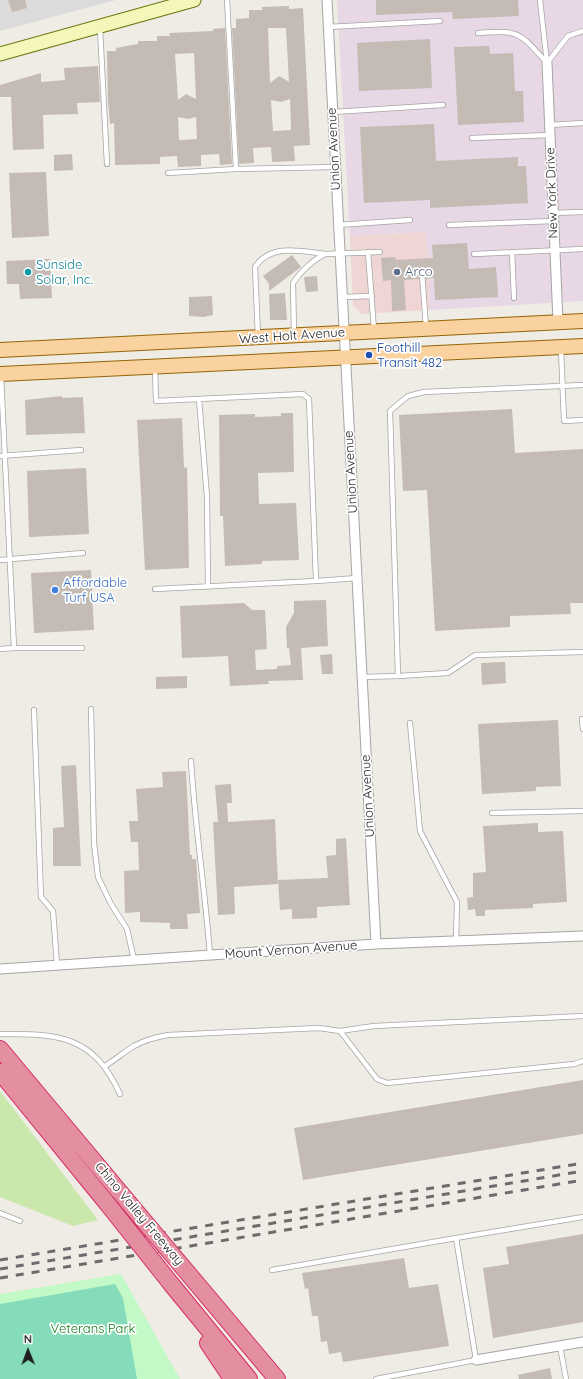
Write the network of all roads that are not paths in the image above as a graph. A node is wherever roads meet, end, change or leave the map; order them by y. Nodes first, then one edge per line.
1 (194, 0) edge
2 (227, 0) edge
3 (327, 0) edge
4 (540, 0) edge
5 (440, 21) dead end
6 (100, 26) junction
7 (328, 27) junction
8 (583, 31) edge
9 (478, 33) dead end
10 (0, 54) edge
11 (547, 63) junction
12 (444, 105) dead end
13 (332, 112) junction
14 (583, 123) edge
15 (550, 130) junction
16 (472, 138) dead end
17 (107, 164) dead end
18 (335, 167) junction
19 (236, 170) junction
20 (168, 174) dead end
21 (583, 212) edge
22 (553, 217) junction
23 (410, 220) dead end
24 (338, 224) junction
25 (449, 225) dead end
26 (583, 249) edge
27 (554, 250) junction
28 (368, 252) junction
29 (380, 252) dead end
30 (512, 252) junction
31 (340, 253) junction
32 (326, 254) junction
33 (474, 254) dead end
34 (422, 273) dead end
35 (372, 296) junction
36 (342, 297) junction
37 (514, 298) dead end
38 (583, 321) edge
39 (558, 322) junction
40 (426, 328) junction
41 (374, 330) junction
42 (344, 332) junction
43 (294, 335) junction
44 (258, 338) junction
45 (583, 346) edge
46 (561, 347) junction
47 (0, 350) edge
48 (345, 358) junction
49 (155, 367) junction
50 (0, 374) edge
51 (583, 385) edge
52 (562, 386) junction
53 (199, 399) junction
54 (583, 420) edge
55 (81, 450) dead end
56 (2, 456) edge
57 (83, 554) dead end
58 (9, 559) junction
59 (0, 560) edge
60 (357, 578) junction
61 (316, 581) junction
62 (208, 587) junction
63 (155, 590) dead end
64 (14, 648) junction
65 (82, 648) dead end
66 (0, 649) edge
67 (583, 652) edge
68 (398, 676) junction
69 (362, 677) junction
70 (91, 709) dead end
71 (34, 710) dead end
72 (582, 719) edge
73 (410, 723) dead end
74 (583, 728) edge
75 (191, 760) dead end
76 (583, 811) edge
77 (492, 813) dead end
78 (583, 936) edge
79 (456, 941) junction
80 (376, 944) junction
81 (210, 955) junction
82 (134, 960) junction
83 (57, 965) junction
84 (0, 969) edge
85 (583, 1016) edge
86 (340, 1031) junction
87 (0, 1034) edge
88 (0, 1049) edge
89 (583, 1061) edge
90 (105, 1066) junction
91 (6, 1067) edge
92 (120, 1094) dead end
93 (0, 1213) edge
94 (583, 1217) edge
95 (20, 1221) dead end
96 (456, 1238) junction
97 (272, 1270) dead end
98 (187, 1303) junction
99 (583, 1342) edge
100 (560, 1346) junction
101 (476, 1360) junction
102 (232, 1379) edge
103 (249, 1379) edge
104 (277, 1379) edge
105 (376, 1379) edge
106 (566, 1379) edge

1 - 6 street
2 - 19 lane
3 - 7 street, Union Avenue
4 - 11 lane
5 - 7 lane
6 - 10 street
6 - 17 lane
7 - 13 street, Union Avenue
8 - 11 lane
9 - 11 lane
11 - 15 street, New York Drive
12 - 13 lane
13 - 18 street, Union Avenue
14 - 15 lane
15 - 16 lane
15 - 22 street, New York Drive
18 - 19 lane
18 - 24 street, Union Avenue
19 - 20 lane
21 - 22 lane
22 - 25 lane
22 - 27 street, New York Drive
23 - 24 lane
24 - 31 street, Union Avenue
26 - 27 lane
27 - 30 lane
27 - 39 street, New York Drive
28 - 29 lane
28 - 31 lane
28 - 35 lane
30 - 33 lane
30 - 37 lane
31 - 32 lane
31 - 36 street, Union Avenue
32 - 43 lane
32 - 44 lane
34 - 40 lane
35 - 36 lane
35 - 41 lane
36 - 42 street, Union Avenue
38 - 39 main road, West Holt Avenue
39 - 40 main road, West Holt Avenue
40 - 41 main road, West Holt Avenue
41 - 42 main road, West Holt Avenue
42 - 43 main road, West Holt Avenue
42 - 48 street, Union Avenue
43 - 44 main road, West Holt Avenue
44 - 47 main road, West Holt Avenue
45 - 46 main road, West Holt Avenue
46 - 48 main road, West Holt Avenue
46 - 52 lane
48 - 49 main road, West Holt Avenue
48 - 60 street, Union Avenue
49 - 50 main road, West Holt Avenue
49 - 53 lane
50 - 56 lane
51 - 52 lane
52 - 54 lane
52 - 68 lane
53 - 61 lane
53 - 62 lane
55 - 56 lane
56 - 58 lane
57 - 58 lane
58 - 59 lane
58 - 64 lane
60 - 61 lane
60 - 69 street, Union Avenue
61 - 62 lane
62 - 63 lane
64 - 65 lane
64 - 66 lane
67 - 68 lane
68 - 69 lane
69 - 80 street, Union Avenue
70 - 82 lane
71 - 83 lane
72 - 74 lane
73 - 79 lane
75 - 81 lane
76 - 77 lane
78 - 79 street, Mount Vernon Avenue
79 - 80 street, Mount Vernon Avenue
80 - 81 street, Mount Vernon Avenue
81 - 82 street, Mount Vernon Avenue
82 - 83 street, Mount Vernon Avenue
83 - 84 street, Mount Vernon Avenue
85 - 86 lane
86 - 89 lane
86 - 90 lane
87 - 90 lane
88 - 91 highway, Chino Valley Freeway
90 - 92 lane
91 - 98 highway, Chino Valley Freeway, bridge
91 - 104 highway, Chino Valley Freeway, bridge
93 - 95 lane
94 - 96 lane
96 - 97 lane
96 - 101 lane
98 - 102 highway
98 - 103 highway, Chino Valley Freeway
99 - 100 street
100 - 101 street
100 - 106 lane
101 - 105 lane

